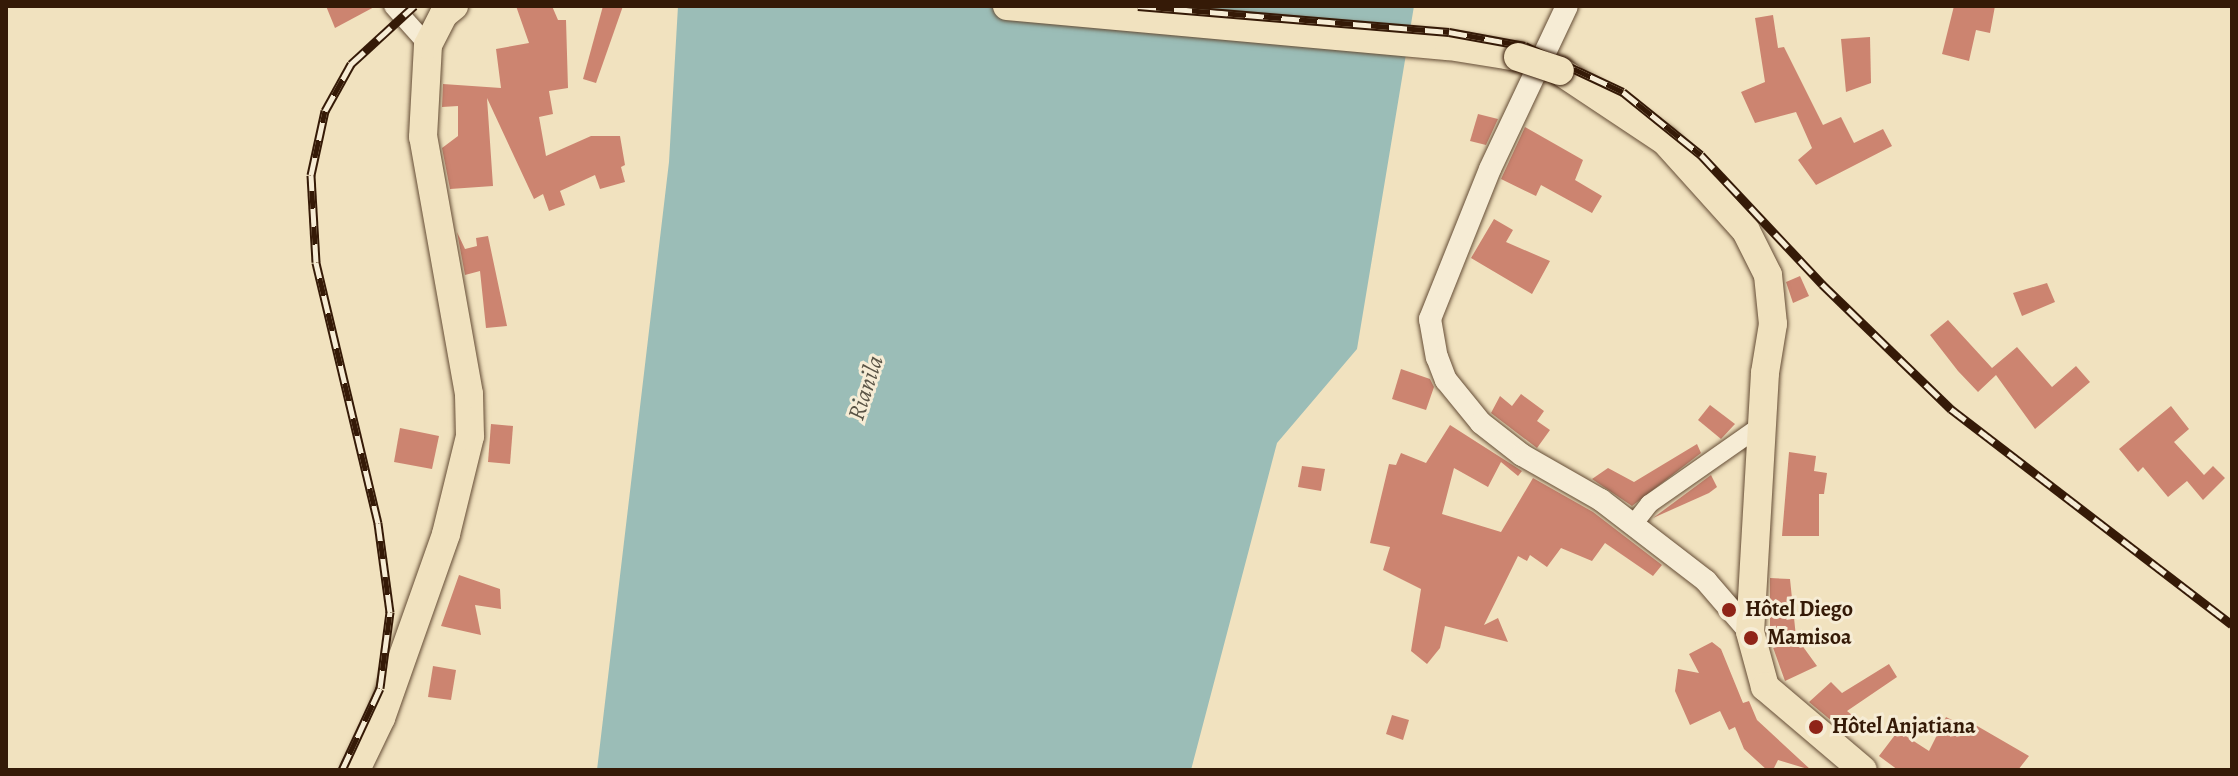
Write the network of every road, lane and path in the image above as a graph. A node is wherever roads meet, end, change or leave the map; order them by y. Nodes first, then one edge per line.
1 (393, 6) edge
2 (454, 6) edge
3 (1007, 6) edge
4 (1567, 6) edge
5 (428, 45) junction
6 (1762, 425) junction
7 (1632, 526) junction
8 (1750, 632) junction
9 (356, 770) edge
10 (1863, 770) edge

1 - 5 street
2 - 5 main road
3 - 6 main road, bridge
4 - 7 street
5 - 9 main road
6 - 7 street
6 - 8 main road
7 - 8 street
8 - 10 main road

